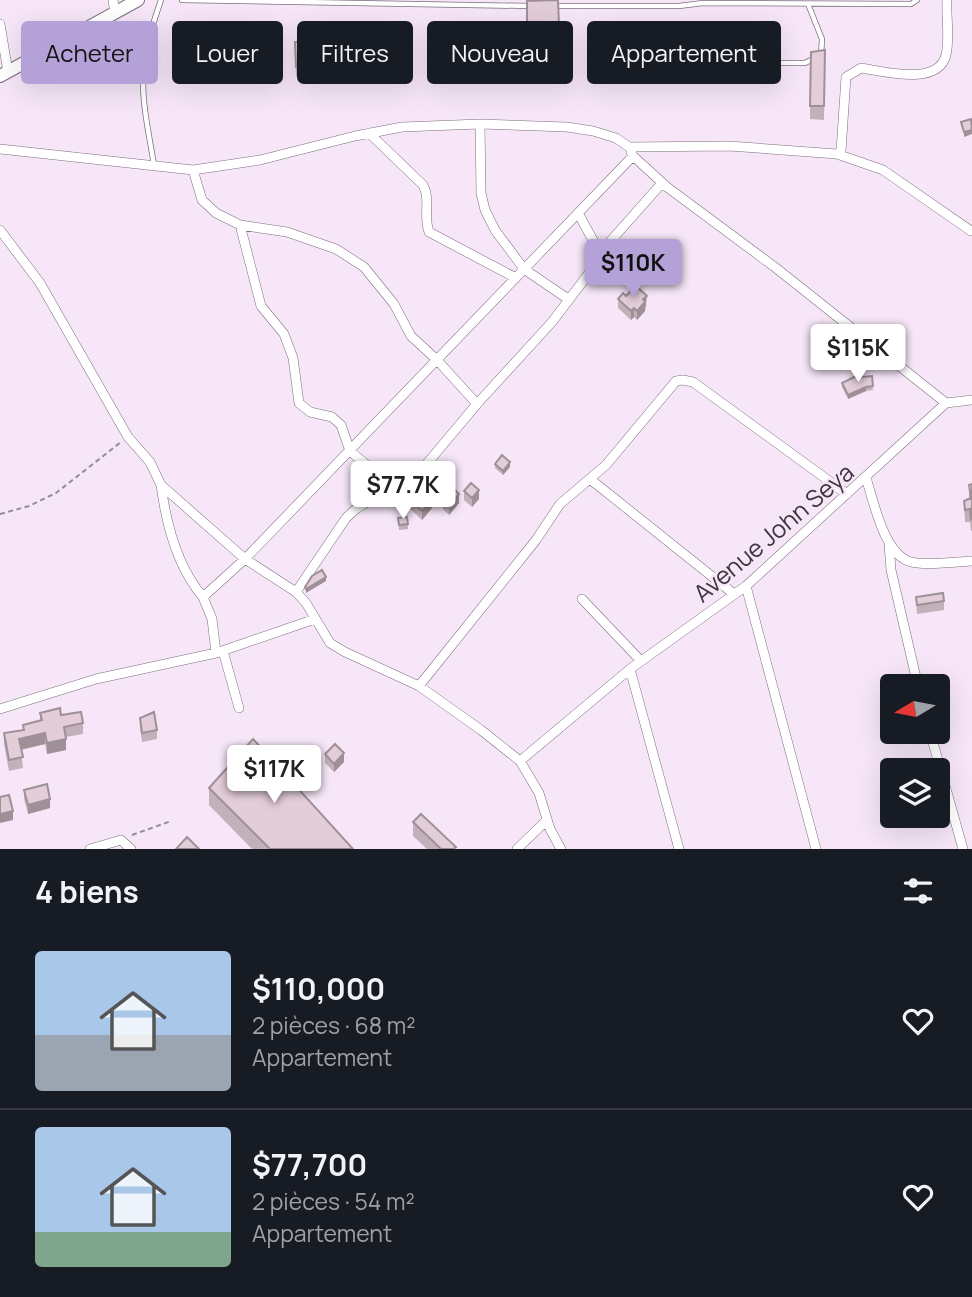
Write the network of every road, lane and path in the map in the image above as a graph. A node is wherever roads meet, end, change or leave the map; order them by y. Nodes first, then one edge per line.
1 (138, 0) edge
2 (161, 0) edge
3 (182, 0) edge
4 (917, 0) edge
5 (947, 0) edge
6 (481, 3) edge
7 (808, 4) junction
8 (114, 6) edge
9 (534, 6) edge
10 (547, 6) edge
11 (0, 24) edge
12 (781, 63) edge
13 (4, 74) edge
14 (481, 124) junction
15 (369, 133) junction
16 (0, 149) edge
17 (631, 152) junction
18 (837, 154) junction
19 (154, 166) junction
20 (193, 170) junction
21 (662, 183) junction
22 (579, 213) junction
23 (240, 225) junction
24 (0, 230) edge
25 (971, 231) edge
26 (600, 253) junction
27 (524, 269) junction
28 (516, 278) junction
29 (568, 299) junction
30 (437, 360) junction
31 (972, 400) edge
32 (946, 403) junction
33 (477, 404) junction
34 (128, 437) junction
35 (350, 451) junction
36 (866, 478) junction
37 (590, 479) junction
38 (161, 485) junction
39 (393, 487) junction
40 (848, 494) junction
41 (0, 514) edge
42 (889, 544) junction
43 (246, 559) junction
44 (972, 561) edge
45 (746, 586) junction
46 (296, 592) junction
47 (734, 594) junction
48 (203, 597) junction
49 (582, 599) dead end
50 (315, 619) junction
51 (220, 652) junction
52 (641, 661) junction
53 (630, 669) junction
54 (915, 674) edge
55 (419, 686) junction
56 (239, 708) dead end
57 (0, 709) edge
58 (933, 744) edge
59 (520, 761) junction
60 (547, 820) junction
61 (171, 821) dead end
62 (121, 840) junction
63 (90, 849) edge
64 (131, 849) edge
65 (517, 849) edge
66 (561, 849) edge
67 (679, 849) edge
68 (816, 849) edge
69 (963, 849) edge

1 - 8 street
2 - 19 lane
3 - 6 lane
4 - 7 lane
5 - 18 street
6 - 9 lane
7 - 10 lane
7 - 12 lane
8 - 13 street
11 - 13 street
14 - 15 street
14 - 17 street
14 - 27 street
15 - 20 street
15 - 28 street
16 - 19 street
17 - 18 street
17 - 21 street
17 - 22 street
18 - 25 street
19 - 20 street
20 - 23 street
21 - 26 street
21 - 32 street
22 - 26 street
22 - 27 street
23 - 30 street
23 - 35 street
24 - 34 street
26 - 29 street
27 - 28 street
27 - 29 street
28 - 30 street
29 - 33 street
30 - 33 street
30 - 35 street
31 - 32 street
32 - 36 street, Avenue John Seya
33 - 39 street
34 - 38 street
34 - 41 path
35 - 39 street
35 - 43 street
36 - 40 street, Avenue John Seya
36 - 42 street
37 - 40 street
37 - 47 street
37 - 55 street
38 - 43 street
38 - 48 street
39 - 46 street
40 - 45 street, Avenue John Seya
42 - 44 street
42 - 54 street
43 - 46 street
43 - 48 street
45 - 47 street, Avenue John Seya
45 - 68 street
46 - 50 street
47 - 52 street, Avenue John Seya
48 - 51 street
49 - 52 street
50 - 51 street
50 - 55 street
51 - 56 street
51 - 57 street
52 - 53 street, Avenue John Seya
53 - 59 street, Avenue John Seya
53 - 67 street
55 - 59 street
58 - 69 street
59 - 60 street
60 - 65 street
60 - 66 street
61 - 62 path
62 - 63 street
62 - 64 street

